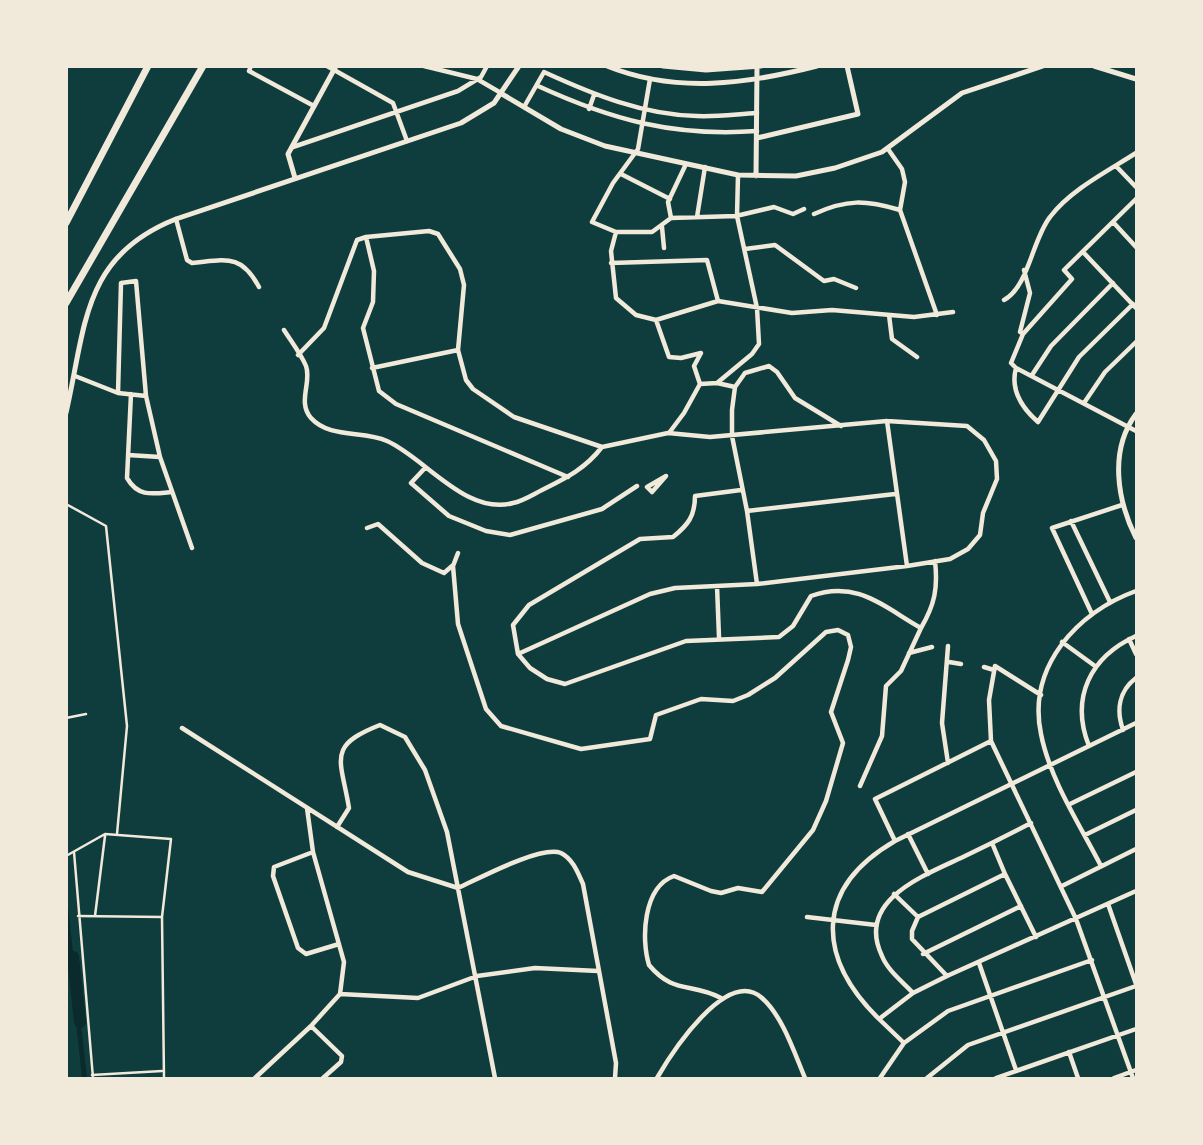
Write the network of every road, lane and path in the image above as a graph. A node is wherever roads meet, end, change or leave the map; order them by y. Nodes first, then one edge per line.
1 (148, 66) edge
2 (203, 66) edge
3 (251, 66) edge
4 (327, 66) edge
5 (424, 66) edge
6 (487, 66) edge
7 (519, 66) edge
8 (607, 66) edge
9 (663, 66) edge
10 (817, 66) edge
11 (848, 66) edge
12 (1043, 66) edge
13 (1094, 66) edge
14 (759, 67) edge
15 (1103, 67) edge
16 (335, 69) edge
17 (477, 79) junction
18 (650, 79) junction
19 (1136, 79) edge
20 (757, 81) junction
21 (538, 86) junction
22 (502, 94) junction
23 (594, 95) junction
24 (314, 106) junction
25 (524, 107) junction
26 (589, 109) junction
27 (645, 110) junction
28 (398, 113) junction
29 (757, 113) junction
30 (641, 125) junction
31 (757, 135) junction
32 (407, 141) junction
33 (293, 147) junction
34 (885, 150) junction
35 (636, 153) junction
36 (1136, 153) edge
37 (686, 164) junction
38 (1116, 166) junction
39 (705, 167) junction
40 (621, 174) junction
41 (738, 175) junction
42 (756, 176) junction
43 (295, 178) junction
44 (1136, 187) edge
45 (670, 199) junction
46 (1136, 199) edge
47 (804, 209) dead end
48 (900, 210) junction
49 (738, 214) junction
50 (814, 214) dead end
51 (697, 217) junction
52 (671, 218) junction
53 (176, 219) junction
54 (1113, 222) junction
55 (66, 223) edge
56 (662, 227) junction
57 (616, 232) junction
58 (366, 236) junction
59 (1136, 247) edge
60 (664, 248) dead end
61 (745, 249) junction
62 (1083, 251) junction
63 (611, 263) junction
64 (1024, 270) junction
65 (1113, 283) junction
66 (258, 287) dead end
67 (856, 288) dead end
68 (1004, 300) dead end
69 (718, 301) junction
70 (66, 303) edge
71 (1135, 306) edge
72 (757, 308) junction
73 (953, 312) dead end
74 (792, 313) junction
75 (889, 315) junction
76 (937, 315) junction
77 (656, 320) junction
78 (787, 320) dead end
79 (284, 330) dead end
80 (1023, 334) junction
81 (1136, 342) edge
82 (458, 350) junction
83 (298, 355) junction
84 (917, 357) dead end
85 (372, 368) junction
86 (1016, 368) junction
87 (1032, 375) junction
88 (75, 376) junction
89 (717, 383) junction
90 (700, 384) junction
91 (735, 387) junction
92 (1058, 389) junction
93 (118, 393) junction
94 (131, 394) junction
95 (146, 396) junction
96 (1084, 403) junction
97 (66, 413) edge
98 (1136, 414) edge
99 (887, 421) junction
100 (841, 426) junction
101 (1128, 426) junction
102 (1136, 431) edge
103 (668, 433) junction
104 (732, 436) junction
105 (601, 447) junction
106 (128, 455) junction
107 (160, 457) junction
108 (425, 468) junction
109 (569, 477) junction
110 (637, 486) dead end
111 (741, 490) junction
112 (171, 492) junction
113 (895, 494) junction
114 (66, 504) edge
115 (1122, 505) junction
116 (747, 511) junction
117 (1071, 522) junction
118 (367, 528) dead end
119 (1136, 538) edge
120 (192, 548) dead end
121 (458, 553) dead end
122 (935, 561) junction
123 (453, 566) junction
124 (907, 566) junction
125 (757, 584) junction
126 (717, 586) junction
127 (1136, 591) edge
128 (1111, 603) junction
129 (1092, 614) junction
130 (921, 628) junction
131 (1136, 636) edge
132 (719, 637) junction
133 (1129, 639) junction
134 (1062, 642) junction
135 (948, 646) dead end
136 (932, 647) dead end
137 (909, 653) junction
138 (1136, 653) edge
139 (518, 654) junction
140 (948, 662) junction
141 (961, 664) dead end
142 (1095, 666) junction
143 (984, 667) dead end
144 (994, 670) junction
145 (1136, 678) edge
146 (1041, 695) junction
147 (86, 714) dead end
148 (66, 718) edge
149 (1136, 723) edge
150 (182, 728) dead end
151 (1123, 730) junction
152 (991, 741) junction
153 (1089, 746) junction
154 (948, 763) junction
155 (1051, 765) junction
156 (1136, 772) edge
157 (1011, 785) junction
158 (860, 786) dead end
159 (1070, 804) junction
160 (307, 808) junction
161 (1136, 810) edge
162 (1031, 823) junction
163 (337, 827) junction
164 (105, 834) junction
165 (117, 834) junction
166 (908, 834) junction
167 (1086, 835) junction
168 (895, 841) junction
169 (992, 843) junction
170 (1136, 849) edge
171 (74, 851) junction
172 (313, 852) junction
173 (67, 855) edge
174 (1101, 866) junction
175 (928, 874) junction
176 (1005, 874) junction
177 (1062, 886) junction
178 (458, 888) junction
179 (1136, 891) edge
180 (894, 894) junction
181 (1108, 904) junction
182 (1021, 906) junction
183 (77, 916) junction
184 (95, 916) junction
185 (162, 917) junction
186 (807, 917) dead end
187 (918, 917) junction
188 (1076, 919) junction
189 (835, 921) junction
190 (876, 925) junction
191 (1036, 937) junction
192 (339, 944) junction
193 (923, 954) junction
194 (1092, 960) junction
195 (979, 962) junction
196 (598, 971) junction
197 (477, 976) junction
198 (947, 976) junction
199 (1136, 985) edge
200 (913, 993) junction
201 (340, 994) junction
202 (990, 996) junction
203 (1104, 997) junction
204 (721, 998) junction
205 (879, 1019) junction
206 (311, 1026) junction
207 (1136, 1029) edge
208 (1003, 1033) junction
209 (1119, 1035) junction
210 (904, 1043) junction
211 (1069, 1052) junction
212 (1016, 1070) junction
213 (164, 1071) junction
214 (1133, 1074) edge
215 (120, 1076) edge
216 (92, 1077) edge
217 (164, 1079) edge
218 (255, 1079) edge
219 (323, 1079) edge
220 (495, 1079) edge
221 (615, 1079) edge
222 (657, 1079) edge
223 (805, 1079) edge
224 (880, 1079) edge
225 (927, 1079) edge
226 (996, 1079) edge
227 (1079, 1079) edge
228 (1114, 1079) edge

1 - 55 highway
2 - 70 highway
3 - 24 street
4 - 16 street
5 - 17 street
6 - 17 street
7 - 22 street
8 - 18 street
9 - 14 street
10 - 20 street
11 - 31 street
12 - 34 street
13 - 15 street
14 - 20 street
15 - 19 street
16 - 24 street
16 - 28 street
17 - 22 street
17 - 28 street
18 - 20 street
18 - 27 street
20 - 29 street
21 - 23 street
21 - 25 street
21 - 26 street
22 - 25 street
22 - 32 street
23 - 26 street
23 - 27 street
24 - 33 street
25 - 35 street
26 - 30 street
27 - 29 street
27 - 30 street
28 - 32 street
28 - 33 street
29 - 31 street
30 - 31 street
30 - 35 street
31 - 42 street
32 - 43 street
33 - 43 street
34 - 42 street
34 - 48 street
35 - 37 street
35 - 40 street
36 - 38 street
37 - 39 street
37 - 45 street
38 - 44 street
38 - 64 street
39 - 41 street
39 - 51 street
40 - 45 street
40 - 57 street
41 - 42 street
41 - 49 street
43 - 53 street
45 - 52 street
46 - 54 street
47 - 49 street
48 - 50 street
48 - 76 street
49 - 51 street
49 - 61 street
51 - 52 street
52 - 56 street
53 - 66 street
53 - 88 street
54 - 59 street
54 - 62 street
56 - 57 street
56 - 60 street
57 - 63 street
58 - 82 street
58 - 83 street
58 - 85 street
61 - 67 street
61 - 72 street
62 - 65 street
62 - 80 street
63 - 69 street
63 - 77 street
64 - 68 street
64 - 80 street
65 - 71 street
65 - 87 street
69 - 72 street
69 - 77 street
71 - 92 street
72 - 74 street
72 - 89 street
73 - 76 street
74 - 75 street
74 - 78 street
75 - 76 street
75 - 84 street
77 - 90 street
79 - 83 street
80 - 86 street
81 - 96 street
82 - 85 street
82 - 105 street
83 - 108 street
85 - 109 street
86 - 87 street
86 - 92 street
87 - 92 street
88 - 93 street
88 - 97 street
89 - 90 street
89 - 91 street
90 - 103 street
91 - 100 street
91 - 104 street
92 - 96 street
93 - 94 street
93 - 95 street
94 - 95 street
94 - 106 street
95 - 107 street
96 - 101 street
98 - 101 street
99 - 100 street
99 - 113 street
99 - 122 street
100 - 104 street
101 - 102 street
101 - 115 street
103 - 104 street
103 - 105 street
104 - 111 street
105 - 109 street
106 - 107 street
106 - 112 street
107 - 112 street
108 - 109 street
108 - 110 street
111 - 116 street
111 - 139 street
112 - 120 street
113 - 116 street
113 - 124 street
114 - 165 street
115 - 117 street
115 - 119 street
116 - 125 street
117 - 128 street
117 - 129 street
118 - 123 street
121 - 123 street
122 - 124 street
122 - 130 street
123 - 204 street
124 - 125 street
125 - 126 street
126 - 132 street
126 - 139 street
127 - 128 street
128 - 129 street
129 - 134 street
130 - 132 street
130 - 137 street
131 - 133 street
132 - 139 street
133 - 138 street
133 - 142 street
134 - 142 street
134 - 146 street
135 - 140 street
136 - 137 street
137 - 158 street
140 - 141 street
140 - 154 street
142 - 153 street
143 - 144 street
144 - 146 street
144 - 152 street
145 - 151 street
146 - 155 street
147 - 148 street
149 - 151 street
150 - 160 street
151 - 153 street
152 - 154 street
152 - 157 street
153 - 155 street
154 - 168 street
155 - 157 street
155 - 159 street
156 - 159 street
157 - 162 street
157 - 166 street
159 - 167 street
160 - 163 street
160 - 172 street
161 - 167 street
162 - 169 street
162 - 177 street
163 - 178 street
163 - 178 street
164 - 165 street
164 - 171 street
164 - 184 street
165 - 185 street
166 - 168 street
166 - 175 street
167 - 174 street
168 - 189 street
169 - 175 street
169 - 176 street
170 - 174 street
171 - 173 street
171 - 183 street
172 - 192 street
172 - 192 street
174 - 177 street
175 - 180 street
176 - 182 street
176 - 187 street
177 - 188 street
178 - 196 street
178 - 197 street
179 - 181 street
180 - 187 street
180 - 190 street
181 - 188 street
181 - 199 street
182 - 191 street
182 - 193 street
183 - 184 street
183 - 216 street
184 - 185 street
185 - 213 street
186 - 189 street
187 - 193 street
188 - 191 street
188 - 194 street
189 - 190 street
189 - 205 street
190 - 200 street
191 - 195 street
192 - 201 street
193 - 198 street
194 - 202 street
194 - 203 street
195 - 198 street
195 - 202 street
196 - 197 street
196 - 221 street
197 - 201 street
197 - 220 street
198 - 200 street
199 - 203 street
200 - 205 street
201 - 206 street
202 - 208 street
202 - 210 street
203 - 208 street
203 - 209 street
204 - 222 street
204 - 223 street
205 - 210 street
206 - 218 street
206 - 219 street
207 - 209 street
208 - 212 street
208 - 225 street
209 - 211 street
209 - 214 street
210 - 224 street
211 - 212 street
211 - 227 street
212 - 226 street
213 - 215 street
213 - 217 street
214 - 228 street
215 - 216 street

